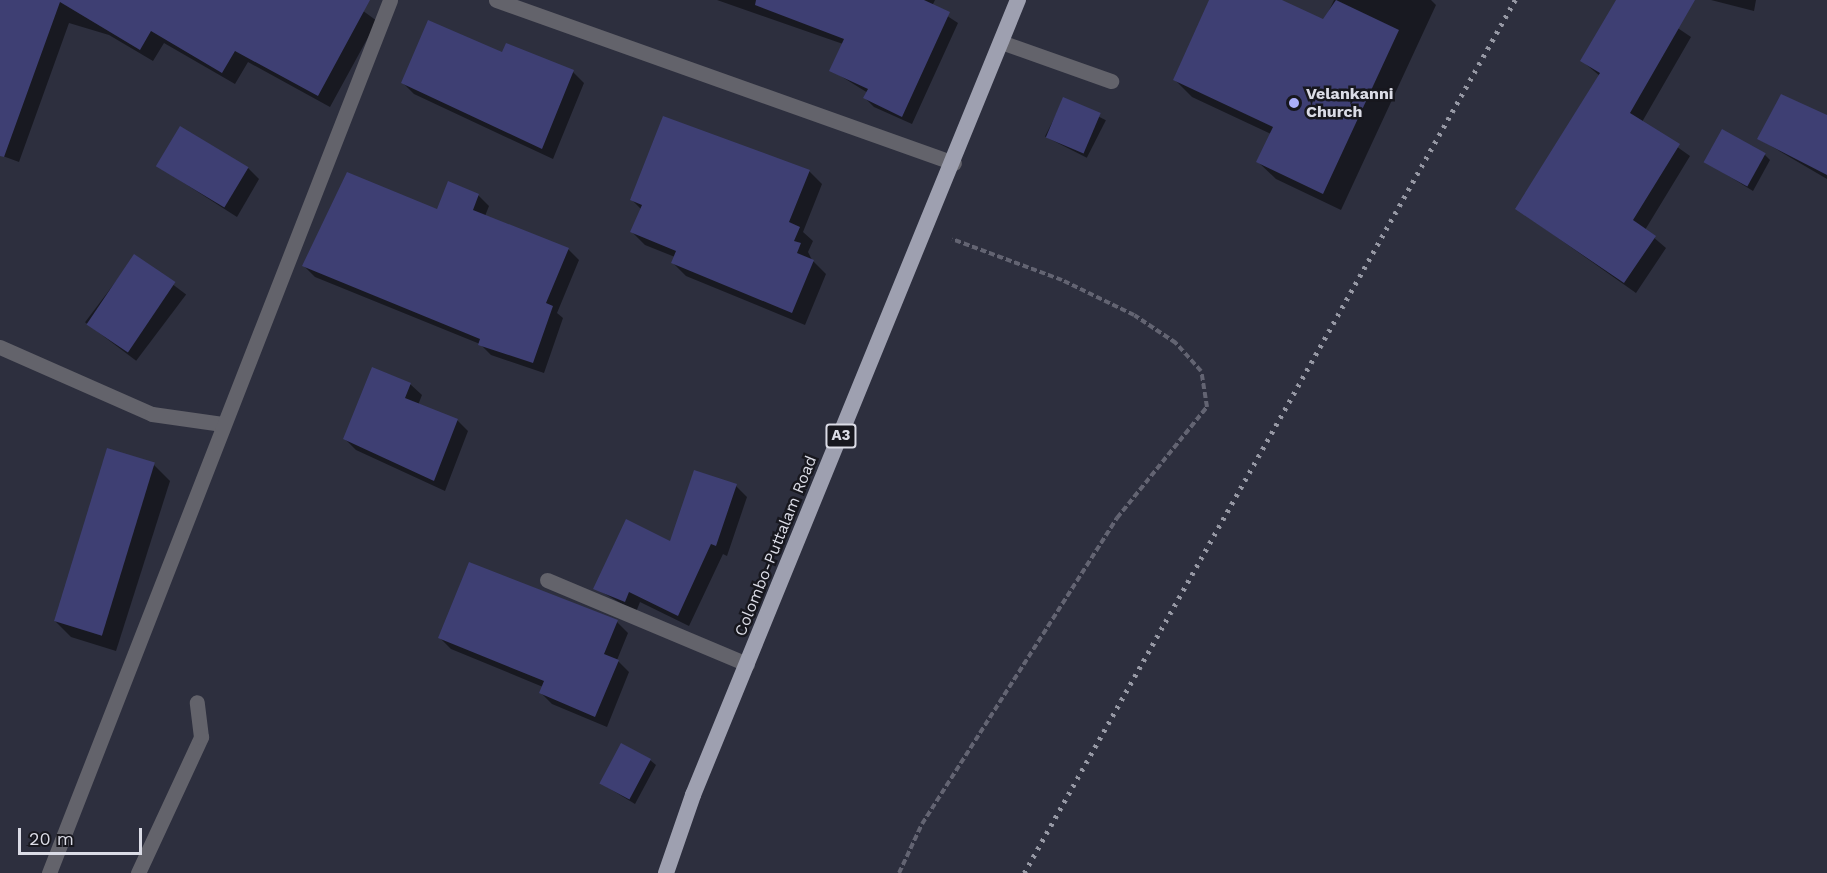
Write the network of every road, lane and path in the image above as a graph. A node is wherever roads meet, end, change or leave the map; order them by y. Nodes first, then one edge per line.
1 (390, 0) edge
2 (496, 0) edge
3 (1018, 0) edge
4 (1001, 42) junction
5 (1111, 81) dead end
6 (954, 163) junction
7 (926, 230) junction
8 (0, 347) edge
9 (222, 424) junction
10 (547, 580) dead end
11 (747, 664) junction
12 (197, 702) dead end
13 (49, 873) edge
14 (138, 873) edge
15 (666, 873) edge
16 (899, 873) edge

1 - 9 street
2 - 6 street
3 - 4 highway, Colombo-Puttalam Road / A3
4 - 5 street
4 - 6 highway, Colombo-Puttalam Road / A3
6 - 7 highway, Colombo-Puttalam Road / A3
7 - 11 highway, Colombo-Puttalam Road / A3
7 - 16 path
8 - 9 street
9 - 13 street
10 - 11 street
11 - 15 highway, Colombo-Puttalam Road / A3
12 - 14 street

